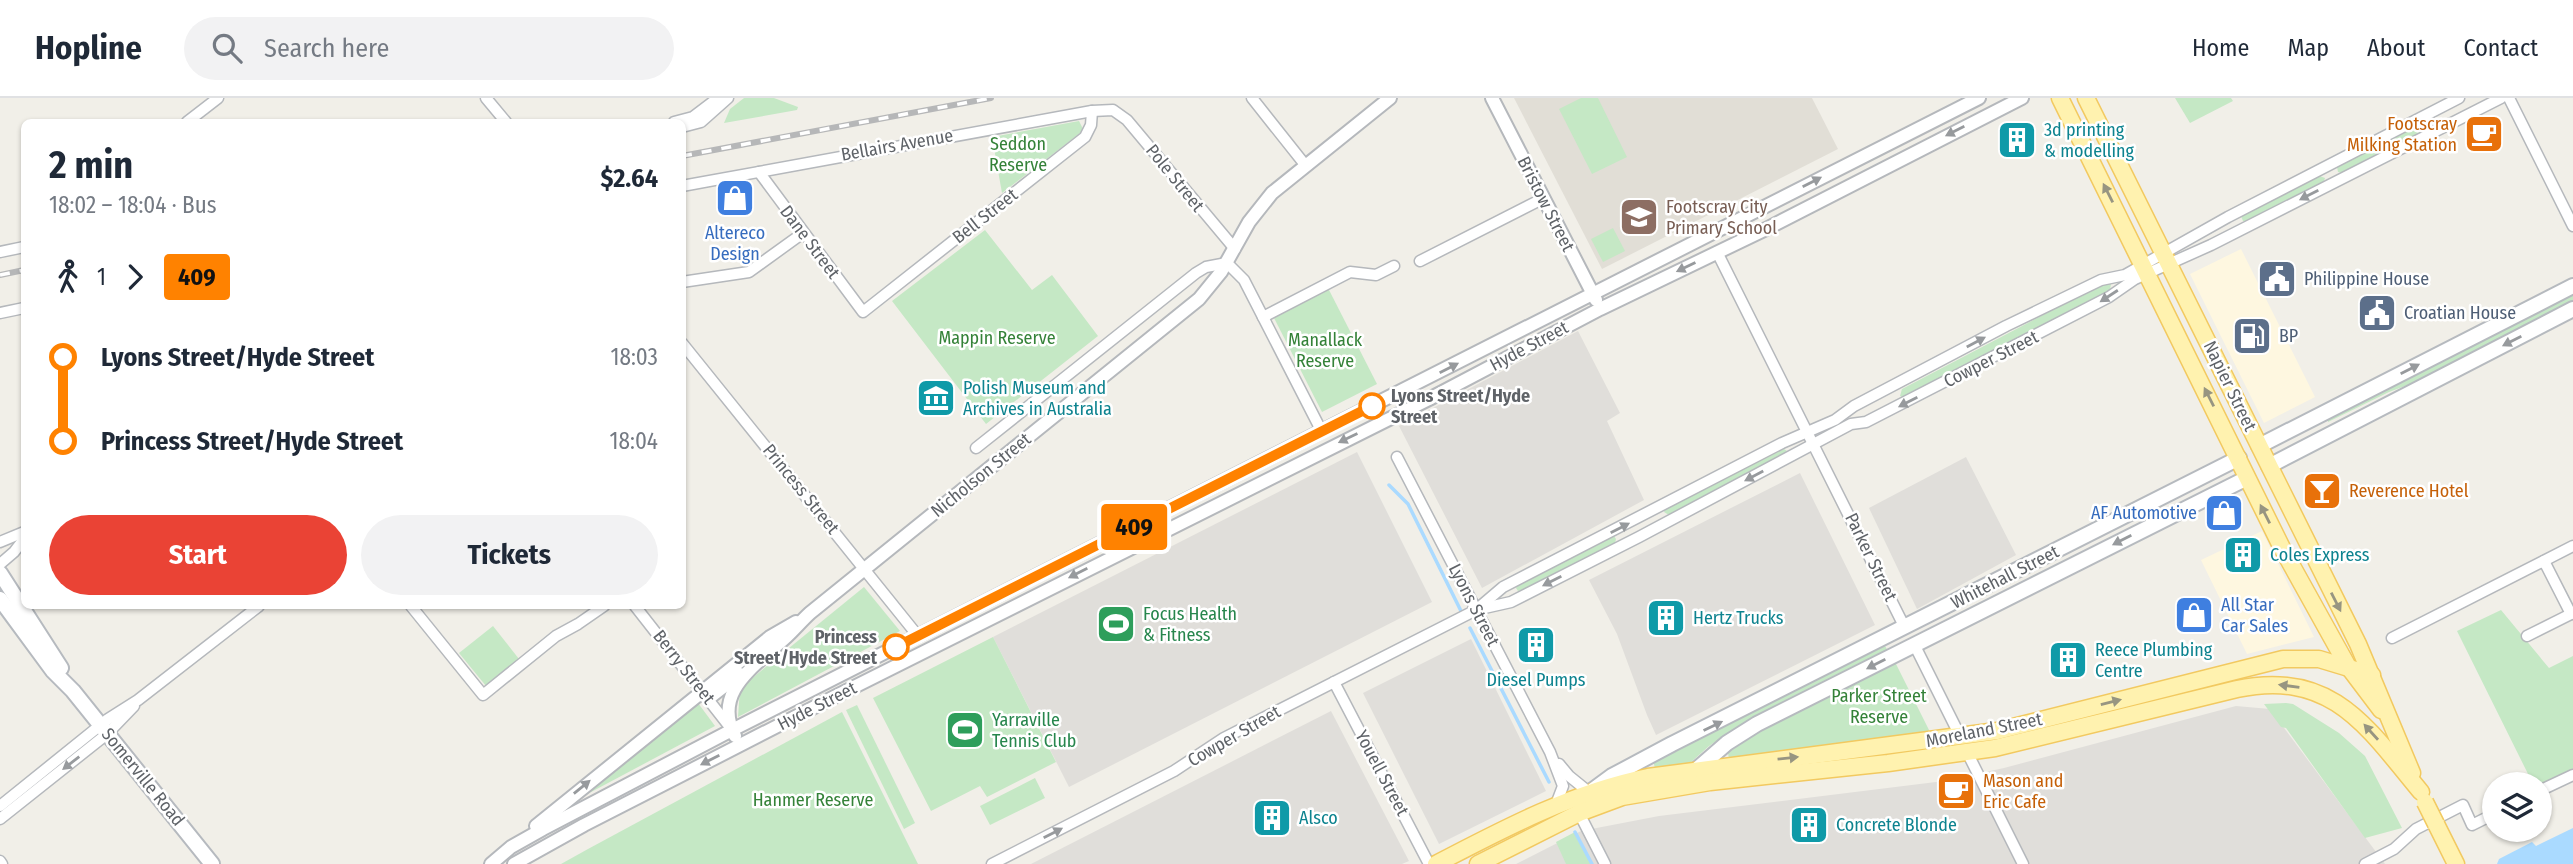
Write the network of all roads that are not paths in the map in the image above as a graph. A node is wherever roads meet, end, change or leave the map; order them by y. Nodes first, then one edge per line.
1 (218, 98) edge
2 (486, 98) edge
3 (718, 98) edge
4 (728, 98) edge
5 (1252, 98) edge
6 (1390, 98) edge
7 (1492, 98) edge
8 (1979, 98) edge
9 (2022, 98) edge
10 (2060, 98) edge
11 (2086, 98) edge
12 (2459, 98) edge
13 (2501, 98) edge
14 (2509, 98) edge
15 (1113, 110) joint
16 (1092, 111) junction
17 (2425, 117) junction
18 (191, 119) edge
19 (504, 119) edge
20 (686, 119) edge
21 (686, 126) edge
22 (2433, 132) junction
23 (1306, 166) junction
24 (2326, 166) junction
25 (759, 172) junction
26 (2334, 182) junction
27 (686, 185) edge
28 (1544, 198) junction
29 (2228, 217) junction
30 (2573, 226) edge
31 (2236, 232) junction
32 (803, 233) junction
33 (1709, 236) junction
34 (21, 248) edge
35 (1235, 250) junction
36 (0, 252) edge
37 (1717, 252) junction
38 (2166, 259) junction
39 (1420, 261) dead end
40 (1227, 263) junction
41 (1394, 266) dead end
42 (2145, 269) junction
43 (686, 281) edge
44 (2573, 286) edge
45 (1593, 295) junction
46 (21, 309) edge
47 (1600, 309) junction
48 (2573, 309) edge
49 (863, 312) joint
50 (0, 313) edge
51 (1263, 317) junction
52 (686, 348) edge
53 (1373, 406) junction
54 (2316, 416) junction
55 (1381, 422) junction
56 (1322, 432) junction
57 (1808, 433) junction
58 (2327, 437) junction
59 (1814, 444) junction
60 (2259, 446) junction
61 (976, 448) dead end
62 (1397, 457) dead end
63 (2239, 458) junction
64 (2269, 466) junction
65 (2247, 478) junction
66 (21, 533) edge
67 (0, 543) edge
68 (21, 543) edge
69 (2573, 546) edge
70 (10, 556) junction
71 (2544, 561) junction
72 (0, 564) edge
73 (865, 568) junction
74 (0, 573) edge
75 (0, 599) edge
76 (21, 607) edge
77 (22, 609) edge
78 (255, 609) edge
79 (413, 609) edge
80 (600, 609) edge
81 (637, 609) edge
82 (1476, 610) junction
83 (2572, 613) edge
84 (806, 616) junction
85 (1905, 628) junction
86 (918, 636) junction
87 (2527, 636) dead end
88 (2392, 638) dead end
89 (1914, 645) junction
90 (930, 648) junction
91 (765, 655) junction
92 (2347, 665) junction
93 (2372, 674) junction
94 (1334, 682) junction
95 (73, 691) junction
96 (706, 694) junction
97 (2389, 720) junction
98 (2081, 729) junction
99 (104, 730) junction
100 (732, 730) junction
101 (1997, 731) junction
102 (1960, 736) junction
103 (740, 746) junction
104 (1550, 752) junction
105 (1967, 752) junction
106 (1696, 770) junction
107 (2573, 775) edge
108 (2552, 785) edge
109 (1657, 791) junction
110 (1590, 793) junction
111 (2423, 797) junction
112 (0, 806) edge
113 (1555, 807) junction
114 (1579, 813) junction
115 (0, 819) edge
116 (2482, 820) edge
117 (511, 847) junction
118 (212, 864) edge
119 (491, 864) edge
120 (514, 864) edge
121 (992, 864) edge
122 (1429, 864) edge
123 (1436, 864) edge
124 (1478, 864) edge
125 (1605, 864) edge
126 (2023, 864) edge
127 (2365, 864) edge
128 (2456, 864) edge

1 - 18 street
2 - 19 street
3 - 20 street
4 - 21 street
5 - 23 street
6 - 23 street, Nicholson Street
7 - 28 street, Bristow Street
33 -> 8 street, Hyde Street
9 -> 37 street, Hyde Street
42 -> 10 main road, Napier Street
11 - 38 main road, Napier Street
12 - 17 street, Cowper Street
13 - 22 street, Cowper Street
14 - 30 street
15 - 16 street, Bellairs Avenue
15 - 35 street, Pole Street
16 - 25 street, Bellairs Avenue
16 - 49 street, Bell Street
17 - 22 street
17 - 24 street, Cowper Street
22 - 26 street, Cowper Street
23 - 35 street, Nicholson Street
24 - 26 street
24 - 29 street, Cowper Street
25 - 27 street, Bellairs Avenue
25 - 32 street, Dane Street
26 -> 31 street, Cowper Street
28 - 39 street
28 - 45 street, Bristow Street
29 - 31 street
29 - 38 street, Cowper Street
31 - 38 street, Cowper Street
32 - 43 street
32 - 49 street, Dane Street
33 - 37 street
33 - 45 street, Hyde Street
34 - 36 street
35 - 40 street, Nicholson Street
37 -> 47 street, Hyde Street
37 - 57 street, Parker Street
38 - 42 street, Cowper Street
38 - 60 main road, Napier Street
40 - 51 street
40 - 61 street
40 - 73 street, Nicholson Street
41 - 51 street
57 -> 42 street, Cowper Street
42 -> 59 street, Cowper Street
63 -> 42 main road, Napier Street
54 -> 44 main road, Whitehall Street
45 - 47 street, Bristow Street
53 -> 45 street, Hyde Street
46 - 50 street
47 - 55 street, Hyde Street
48 -> 58 main road, Whitehall Street
51 - 56 street
52 - 73 street, Princess Street
53 - 55 street
53 - 56 street, Hyde Street
54 - 58 main road
54 - 60 main road, Whitehall Street
55 -> 90 street, Hyde Street
56 - 86 street, Hyde Street
57 - 59 street, Parker Street
82 -> 57 street, Cowper Street
58 - 64 main road, Whitehall Street
59 -> 82 street, Cowper Street
59 - 85 street, Parker Street
60 - 63 main road, Whitehall Street
60 - 64 main road, Napier Street
62 - 82 street, Lyons Street
63 - 65 main road, Napier Street
63 - 85 main road, Whitehall Street
64 - 65 main road, Whitehall Street
64 -> 93 main road, Napier Street
65 -> 89 main road, Whitehall Street
92 -> 65 main road, Napier Street
66 - 67 street
67 - 70 street
68 - 70 street
69 - 71 street
70 - 72 street
71 - 83 street
71 - 88 street
73 - 84 street, Nicholson Street
73 - 86 street, Princess Street
74 - 76 main road, Somerville Road
75 - 95 main road, Somerville Road
77 - 95 main road, Somerville Road
78 - 99 street
79 - 80 street
81 - 96 street, Berry Street
82 - 94 street, Cowper Street
82 - 104 street, Lyons Street
83 - 87 street
84 - 91 street, Nicholson Street
84 - 96 street, Nicholson Street
85 - 89 main road, Parker Street
110 -> 85 main road, Whitehall Street
86 - 90 street
86 - 100 street, Hyde Street
89 - 102 street, Parker Street
89 -> 106 main road, Whitehall Street
90 - 103 street, Hyde Street
91 - 96 street
91 - 100 street, Nicholson Street
92 - 93 main road, Moreland Street
92 - 97 main road, Napier Street
101 -> 92 main road, Moreland Street
93 - 97 main road, Napier Street
121 -> 94 street, Cowper Street
94 - 122 street, Youell Street
95 - 99 main road, Somerville Road
96 - 100 street, Berry Street
117 -> 96 street, Nicholson Street
97 - 111 main road
98 - 101 main road
98 - 105 main road, Moreland Street
111 -> 98 main road, Moreland Street
99 - 112 street
99 -> 115 street
99 - 118 main road, Somerville Road
100 - 103 street
100 - 117 street, Hyde Street
101 - 102 main road, Moreland Street
102 - 105 main road, Parker Street
106 -> 102 main road, Moreland Street
103 -> 120 street, Hyde Street
104 - 110 street, Lyons Street
104 - 113 street, Lyons Street
105 - 109 main road, Moreland Street
105 - 126 street, Parker Street
106 - 109 main road
106 - 110 main road, Moreland Street
107 - 108 street
109 - 114 main road
110 - 113 main road, Whitehall Street
111 - 128 main road, bridge
113 - 123 main road, Whitehall Street
114 - 124 main road
114 - 125 street
116 - 127 street
117 - 119 street, Hyde Street

